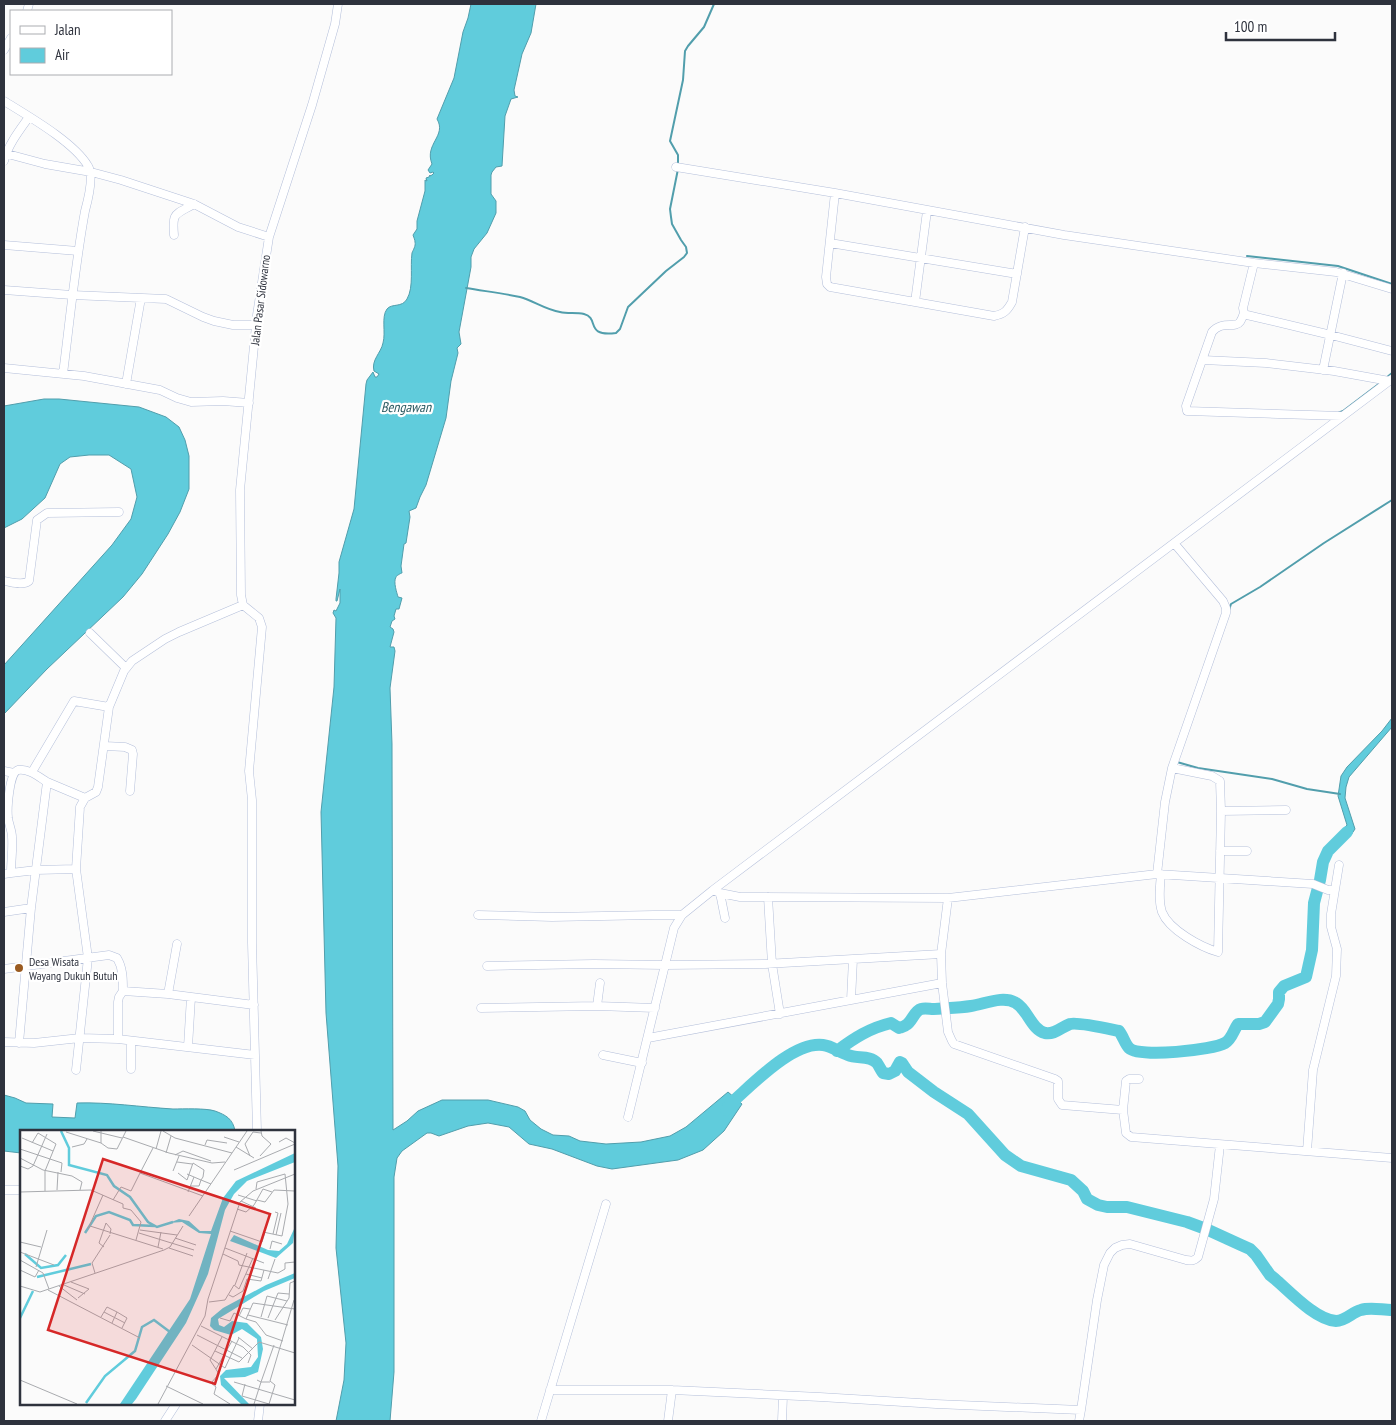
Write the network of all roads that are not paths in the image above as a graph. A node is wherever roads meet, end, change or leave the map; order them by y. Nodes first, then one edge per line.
1 (338, 4) edge
2 (4, 101) edge
3 (29, 117) junction
4 (4, 156) edge
5 (676, 167) dead end
6 (91, 172) junction
7 (836, 193) junction
8 (194, 204) junction
9 (927, 210) junction
10 (1025, 227) junction
11 (174, 236) dead end
12 (269, 236) junction
13 (830, 243) junction
14 (4, 245) edge
15 (78, 251) junction
16 (921, 258) junction
17 (1254, 263) junction
18 (1344, 273) junction
19 (1017, 274) junction
20 (1392, 289) edge
21 (4, 290) edge
22 (72, 295) junction
23 (141, 298) junction
24 (915, 302) junction
25 (1244, 313) junction
26 (256, 325) junction
27 (1331, 335) junction
28 (1392, 351) edge
29 (1203, 360) junction
30 (4, 368) edge
31 (1323, 370) junction
32 (63, 374) junction
33 (1390, 380) edge
34 (126, 384) junction
35 (249, 403) junction
36 (1342, 416) junction
37 (119, 512) dead end
38 (1174, 543) junction
39 (4, 581) edge
40 (243, 605) junction
41 (90, 633) dead end
42 (126, 668) junction
43 (109, 707) junction
44 (105, 746) junction
45 (1175, 768) junction
46 (4, 770) edge
47 (32, 772) junction
48 (14, 773) junction
49 (47, 782) junction
50 (130, 791) dead end
51 (85, 798) junction
52 (6, 809) edge
53 (1286, 810) dead end
54 (1221, 811) junction
55 (1220, 851) junction
56 (1247, 851) dead end
57 (1339, 865) dead end
58 (76, 869) junction
59 (36, 870) junction
60 (7, 873) edge
61 (1159, 874) junction
62 (1219, 877) junction
63 (1331, 890) junction
64 (716, 891) junction
65 (768, 898) junction
66 (948, 898) junction
67 (31, 908) junction
68 (4, 912) edge
69 (478, 915) dead end
70 (682, 915) junction
71 (725, 918) dead end
72 (177, 944) dead end
73 (941, 954) junction
74 (88, 958) junction
75 (853, 959) junction
76 (772, 964) junction
77 (665, 965) junction
78 (25, 966) junction
79 (486, 966) dead end
80 (4, 969) edge
81 (600, 983) dead end
82 (942, 983) junction
83 (124, 991) junction
84 (168, 994) junction
85 (191, 997) junction
86 (851, 1000) junction
87 (254, 1005) junction
88 (597, 1006) junction
89 (481, 1008) dead end
90 (654, 1008) junction
91 (780, 1014) junction
92 (80, 1038) junction
93 (648, 1038) junction
94 (118, 1039) junction
95 (131, 1041) junction
96 (4, 1042) edge
97 (19, 1044) junction
98 (188, 1047) junction
99 (254, 1055) junction
100 (603, 1055) dead end
101 (642, 1063) junction
102 (131, 1069) dead end
103 (76, 1070) dead end
104 (1139, 1079) dead end
105 (1123, 1110) junction
106 (628, 1117) dead end
107 (257, 1130) edge
108 (1220, 1145) junction
109 (1307, 1151) junction
110 (1392, 1158) edge
111 (4, 1190) edge
112 (20, 1190) edge
113 (606, 1204) dead end
114 (550, 1390) junction
115 (672, 1390) junction
116 (783, 1396) junction
117 (175, 1405) edge
118 (260, 1405) edge
119 (1081, 1410) junction
120 (165, 1421) edge
121 (258, 1421) edge
122 (541, 1421) edge
123 (668, 1421) edge
124 (782, 1421) edge
125 (1079, 1421) edge

1 - 12 street, Jalan Pasar Sidowarno
2 - 3 street
3 - 4 street
3 - 6 street
4 - 6 street
5 - 7 street
6 - 8 street
6 - 15 street
7 - 9 street
7 - 13 street
8 - 11 street
8 - 12 street
9 - 10 street
9 - 16 street
10 - 17 street
10 - 19 street
12 - 26 street, Jalan Pasar Sidowarno
13 - 16 street
13 - 24 street
14 - 15 street
15 - 22 street
16 - 19 street
16 - 24 street
17 - 18 street
17 - 25 street
18 - 20 street
18 - 27 street
19 - 24 street
21 - 22 street
22 - 23 street
22 - 32 street
23 - 26 street
23 - 34 street
25 - 27 street
25 - 29 street
26 - 35 street, Jalan Pasar Sidowarno
27 - 28 street
27 - 31 street
29 - 31 street
29 - 36 street
30 - 32 street
31 - 33 street
32 - 34 street
33 - 36 street
34 - 35 street
35 - 40 street, Jalan Pasar Sidowarno
36 - 38 street
37 - 39 street
38 - 45 street
38 - 64 street
40 - 42 street
40 - 87 street
41 - 42 street
42 - 43 street
43 - 44 street
43 - 47 street
44 - 50 street
44 - 51 street
45 - 54 street
45 - 61 street
46 - 48 street
47 - 48 street
47 - 49 street
48 - 52 street
49 - 51 street
49 - 59 street
51 - 58 street
52 - 60 street
53 - 54 street
54 - 55 street
55 - 56 street
55 - 62 street
57 - 63 street
58 - 59 street
58 - 74 street
59 - 60 street
59 - 67 street
61 - 62 street
61 - 62 street
61 - 66 street
62 - 63 street
63 - 109 street
64 - 65 street
64 - 70 street
64 - 71 street
65 - 66 street
65 - 76 street
66 - 73 street
67 - 68 street
67 - 78 street
69 - 70 street
70 - 77 street
72 - 84 street
73 - 75 street
73 - 82 street
74 - 78 street
74 - 83 street
74 - 92 street
75 - 76 street
75 - 86 street
76 - 77 street
76 - 91 street
77 - 79 street
77 - 90 street
78 - 80 street
78 - 97 street
81 - 88 street
82 - 86 street
82 - 105 street
83 - 84 street
83 - 94 street
84 - 85 street
85 - 87 street
85 - 98 street
86 - 91 street
87 - 99 street
88 - 89 street
88 - 90 street
90 - 93 street
91 - 93 street
92 - 94 street
92 - 97 street
92 - 103 street
93 - 101 street
94 - 95 street
95 - 98 street
95 - 102 street
96 - 97 street
98 - 99 street
99 - 107 street
100 - 101 street
101 - 106 street
104 - 105 street
105 - 108 street
108 - 109 street
108 - 119 street
109 - 110 street
111 - 112 street
113 - 114 street
114 - 115 street
114 - 122 street
115 - 116 street
115 - 123 street
116 - 119 street
116 - 124 street
117 - 120 street
118 - 121 street
119 - 125 street

